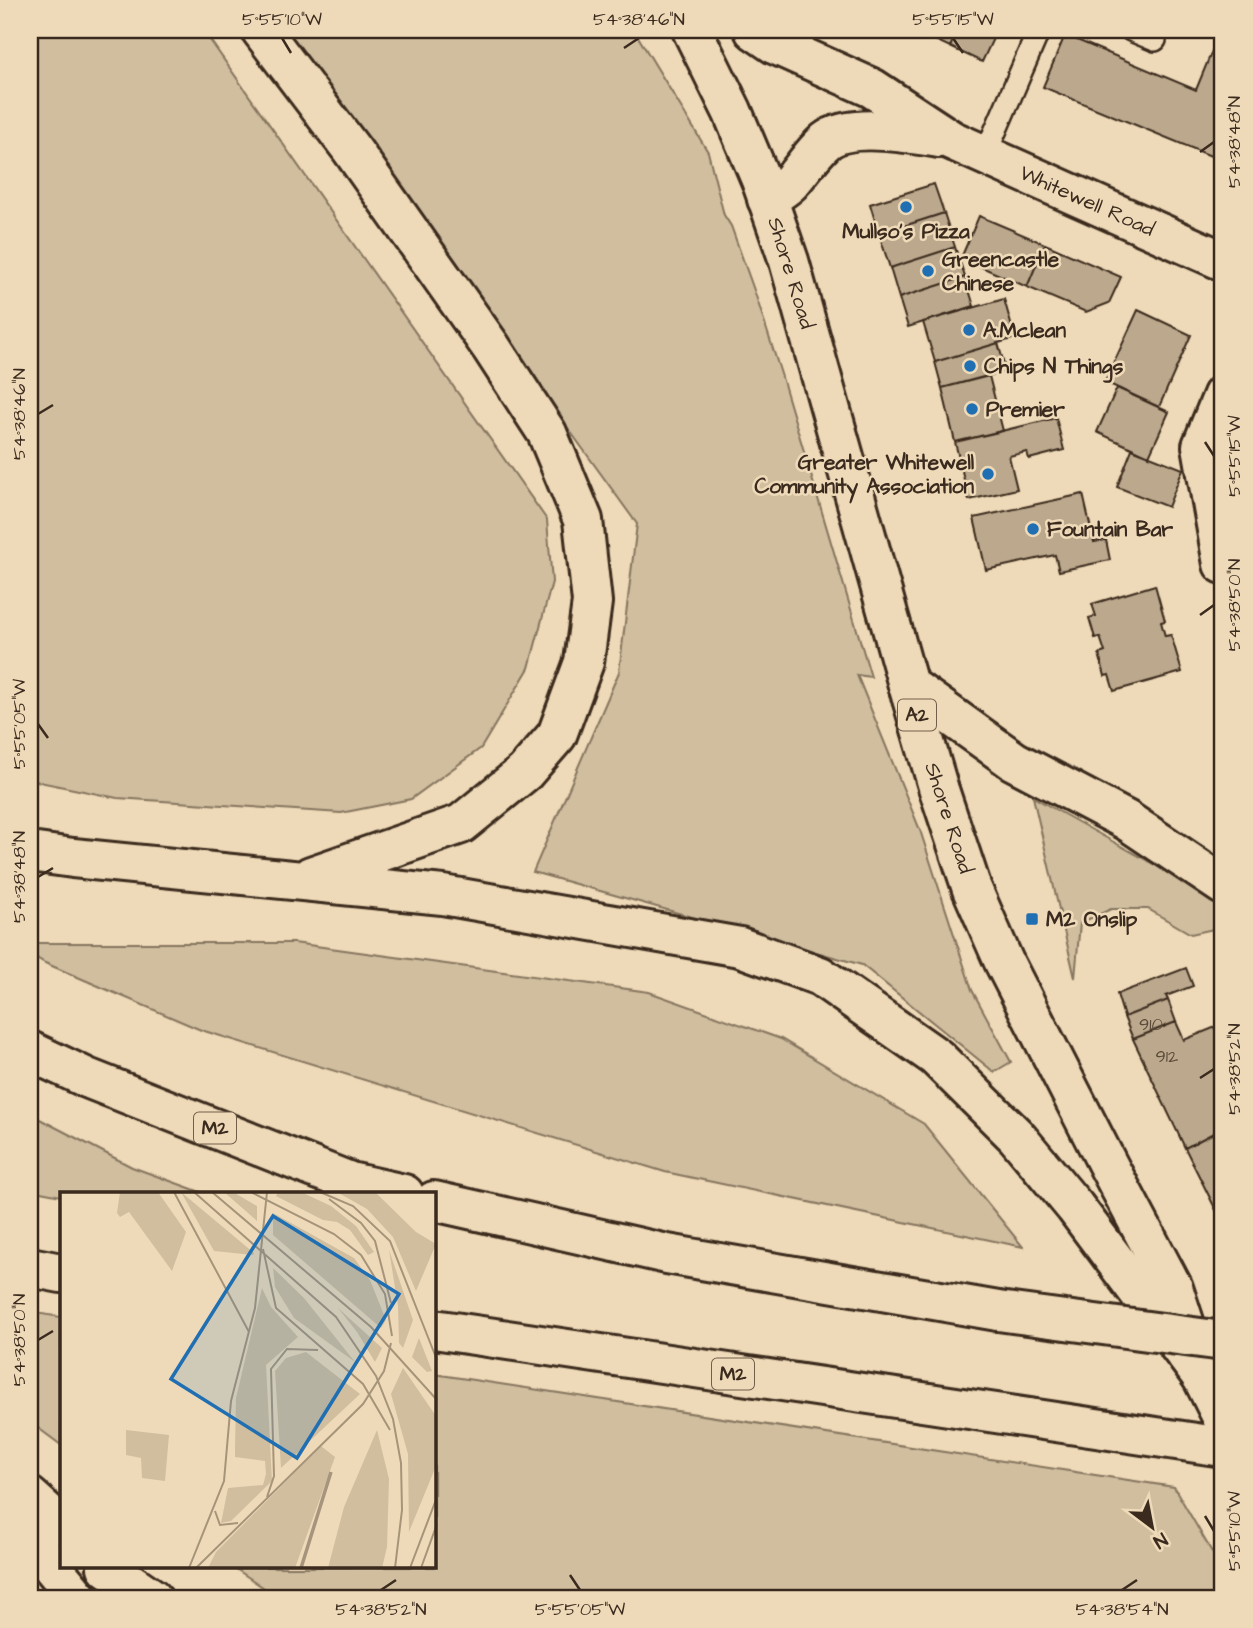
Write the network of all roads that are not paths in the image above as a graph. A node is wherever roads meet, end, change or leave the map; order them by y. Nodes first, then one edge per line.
1 (261, 30) edge
2 (692, 30) edge
3 (754, 30) edge
4 (1039, 30) edge
5 (1131, 30) edge
6 (1155, 40) dead end
7 (968, 148) junction
8 (768, 199) junction
9 (1223, 261) edge
10 (1223, 395) edge
11 (1223, 564) edge
12 (908, 685) junction
13 (30, 852) edge
14 (299, 881) junction
15 (1223, 885) edge
16 (30, 1051) edge
17 (395, 1192) edge
18 (436, 1201) edge
19 (436, 1329) edge
20 (1223, 1341) edge
21 (1202, 1377) junction
22 (1223, 1419) edge
23 (1223, 1447) edge
24 (30, 1497) edge
25 (60, 1524) edge
26 (30, 1540) edge
27 (108, 1568) edge
28 (78, 1598) edge
29 (152, 1598) edge

1 - 14 main road
2 - 8 main road, Shore Road / A2
3 - 7 main road, Whitewell Road
4 - 7 lane
5 - 6 lane
7 - 8 main road, Whitewell Road
7 - 9 main road, Whitewell Road
8 - 12 main road, Shore Road / A2
10 - 11 main road
12 - 15 main road
12 - 21 main road, Shore Road / A2
13 - 14 main road
14 - 21 main road
16 - 17 main road, M2
18 - 20 main road, bridge
19 - 23 main road, M2
21 - 22 main road, Shore Road / A2
24 - 25 main road
26 - 28 main road
27 - 29 main road

